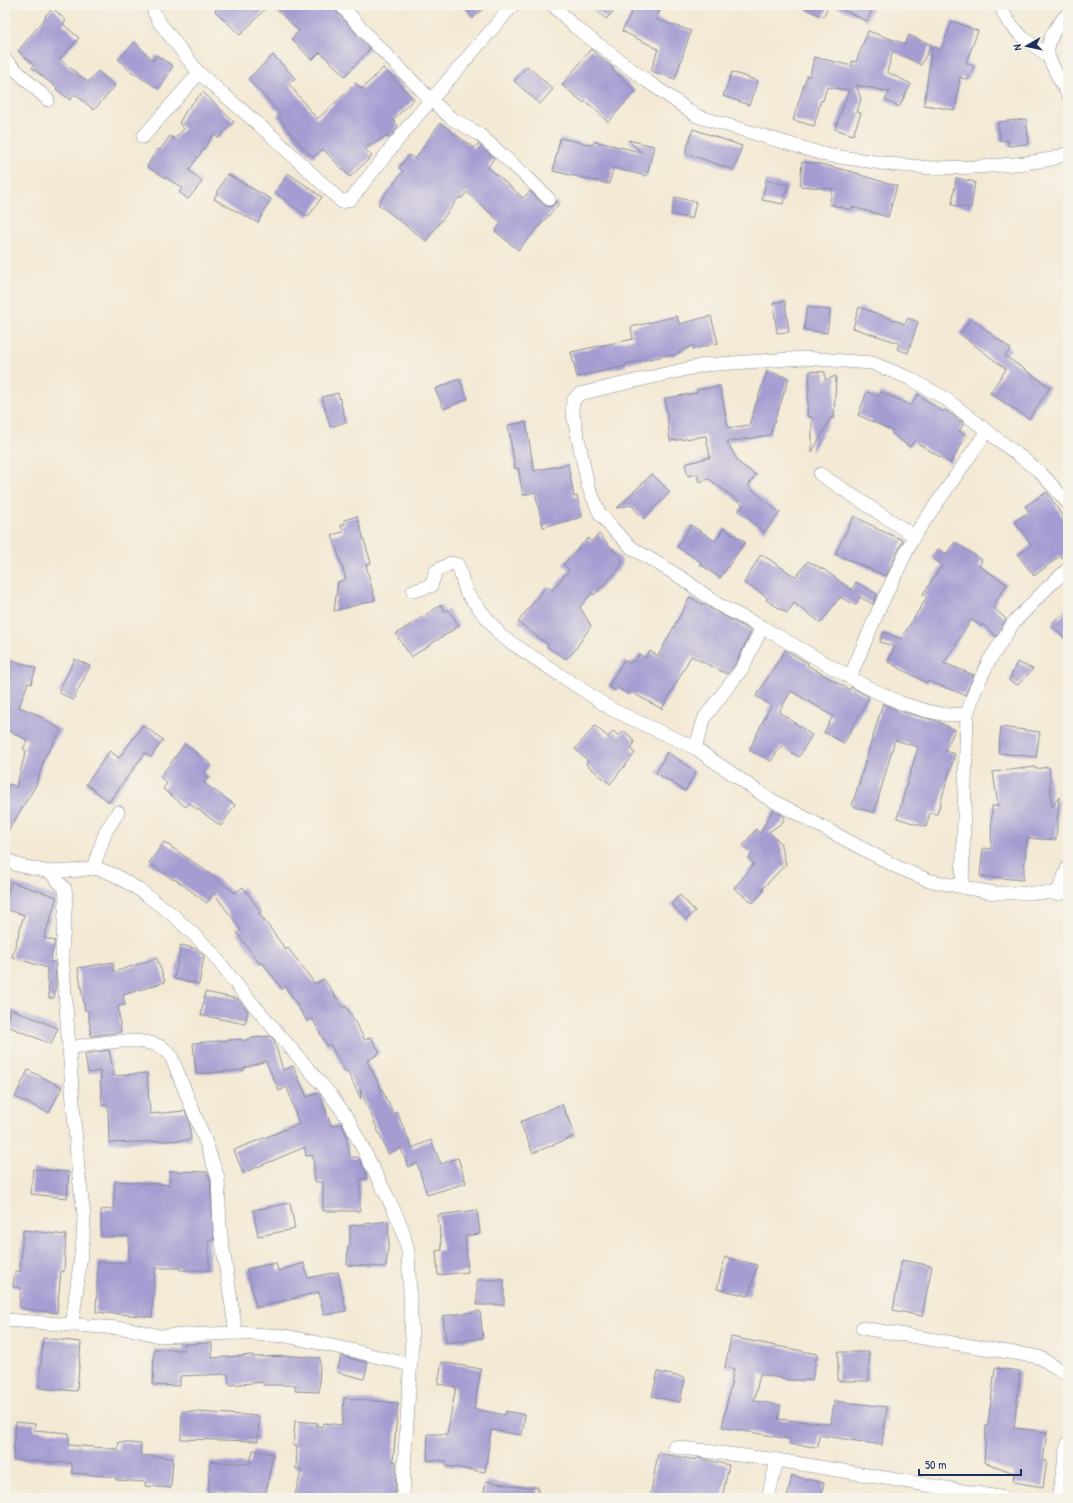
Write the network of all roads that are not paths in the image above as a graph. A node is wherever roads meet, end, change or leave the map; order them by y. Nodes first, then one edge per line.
1 (154, 5) edge
2 (341, 5) edge
3 (513, 5) edge
4 (553, 5) edge
5 (997, 6) edge
6 (1068, 13) edge
7 (1048, 55) junction
8 (5, 60) edge
9 (199, 73) junction
10 (1068, 94) edge
11 (48, 100) dead end
12 (431, 100) junction
13 (143, 137) dead end
14 (1068, 153) edge
15 (549, 199) dead end
16 (987, 431) junction
17 (820, 474) dead end
18 (1068, 503) edge
19 (914, 536) junction
20 (1068, 569) edge
21 (413, 591) dead end
22 (762, 627) junction
23 (850, 677) junction
24 (967, 714) junction
25 (695, 748) junction
26 (118, 812) dead end
27 (5, 858) edge
28 (1068, 867) edge
29 (92, 868) junction
30 (72, 871) junction
31 (50, 872) junction
32 (962, 887) junction
33 (65, 889) junction
34 (1062, 893) edge
35 (69, 1048) junction
36 (5, 1320) edge
37 (72, 1325) junction
38 (862, 1328) dead end
39 (236, 1333) junction
40 (410, 1365) junction
41 (1068, 1375) edge
42 (1068, 1442) edge
43 (674, 1447) dead end
44 (777, 1460) junction
45 (404, 1498) edge
46 (768, 1498) edge
47 (1005, 1498) edge
48 (1058, 1498) edge

1 - 9 street
2 - 12 street
3 - 12 street
4 - 14 street
5 - 7 street
6 - 7 street
7 - 10 street
8 - 11 street
9 - 12 street
9 - 13 street
12 - 15 street
16 - 18 street
16 - 19 street
16 - 22 street
17 - 19 street
19 - 23 street
20 - 24 street
21 - 25 street
22 - 23 street
22 - 25 street
23 - 24 street
24 - 32 street
25 - 32 street
26 - 29 street
27 - 31 street
28 - 34 street
29 - 30 street
29 - 40 street
30 - 31 street
30 - 33 street
31 - 33 street
32 - 34 street
33 - 35 street
35 - 37 street
35 - 39 street
36 - 37 street
37 - 39 street
38 - 41 street
39 - 40 street
40 - 45 street
42 - 48 street
43 - 44 street
44 - 46 street
44 - 47 street

